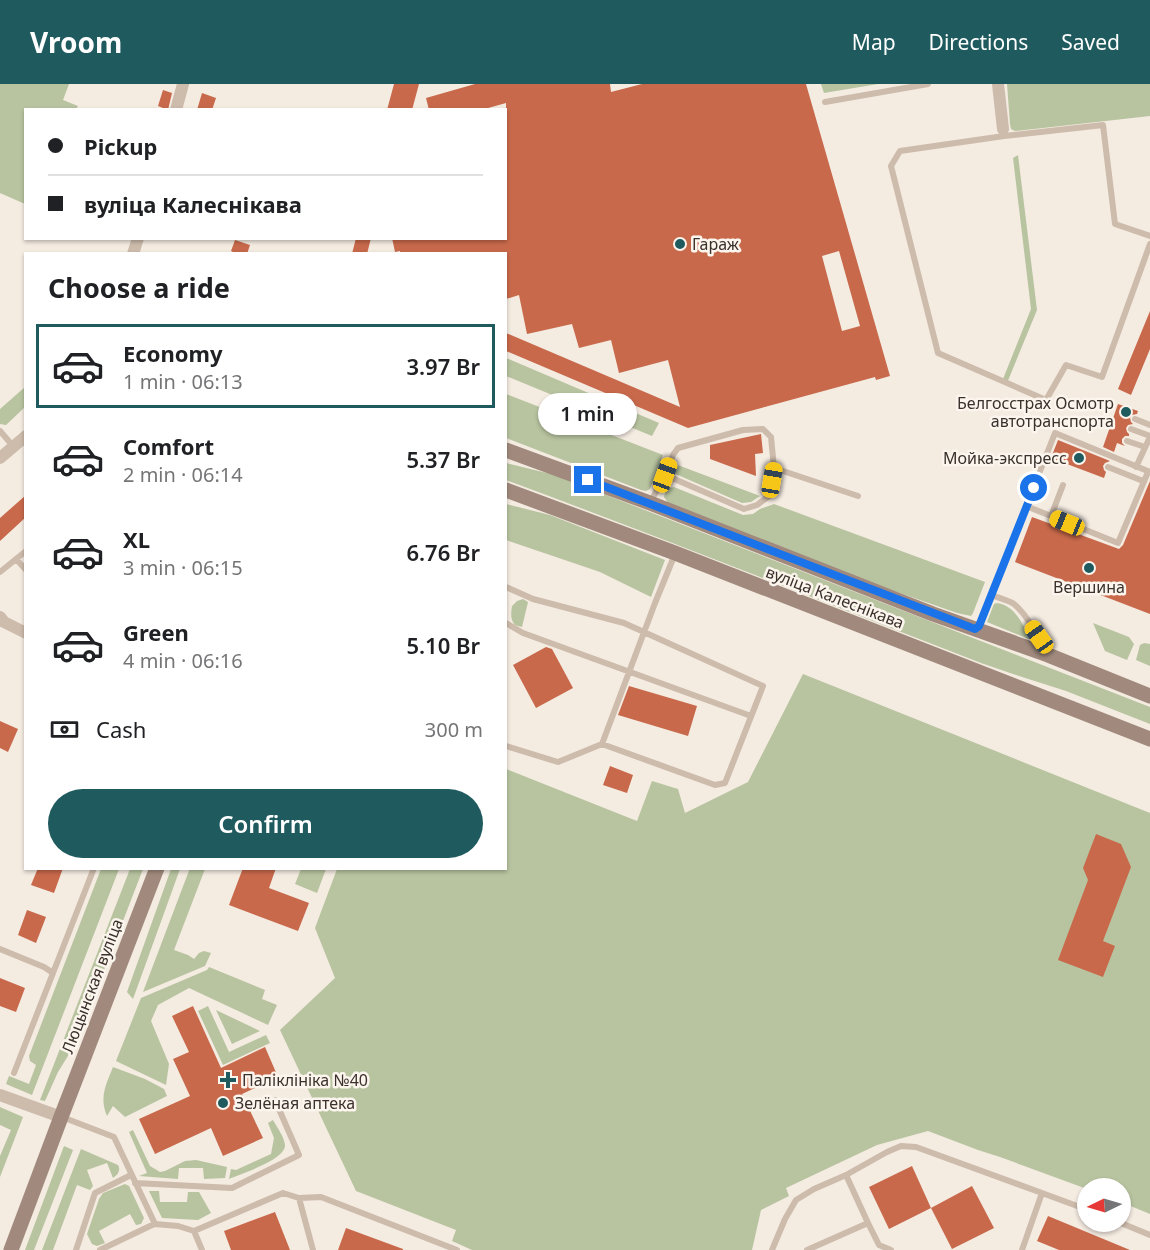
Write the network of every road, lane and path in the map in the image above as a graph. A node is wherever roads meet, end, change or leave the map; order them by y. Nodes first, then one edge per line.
1 (183, 84) edge
2 (928, 84) edge
3 (998, 84) edge
4 (825, 102) dead end
5 (177, 108) edge
6 (1003, 132) junction
7 (1150, 236) edge
8 (1150, 244) edge
9 (1135, 419) dead end
10 (1150, 425) edge
11 (1131, 429) dead end
12 (0, 431) edge
13 (1150, 436) edge
14 (24, 438) edge
15 (1127, 441) dead end
16 (14, 446) junction
17 (1145, 447) junction
18 (507, 450) edge
19 (1, 456) edge
20 (1108, 467) dead end
21 (1136, 467) junction
22 (774, 468) junction
23 (1149, 472) edge
24 (665, 475) junction
25 (1143, 481) junction
26 (1063, 485) dead end
27 (507, 490) edge
28 (858, 496) dead end
29 (650, 503) junction
30 (1026, 507) junction
31 (1051, 516) junction
32 (1022, 519) junction
33 (1030, 522) dead end
34 (24, 552) edge
35 (675, 553) junction
36 (16, 559) junction
37 (24, 568) edge
38 (0, 572) edge
39 (507, 587) edge
40 (992, 595) junction
41 (1, 622) edge
42 (507, 624) edge
43 (975, 629) junction
44 (24, 632) edge
45 (645, 632) junction
46 (1048, 655) junction
47 (629, 672) junction
48 (1150, 696) edge
49 (751, 716) junction
50 (1150, 739) edge
51 (602, 744) junction
52 (507, 747) edge
53 (93, 870) edge
54 (156, 870) edge
55 (0, 949) edge
56 (53, 973) junction
57 (14, 1073) dead end
58 (0, 1095) edge
59 (275, 1100) dead end
60 (61, 1117) junction
61 (131, 1175) junction
62 (846, 1175) junction
63 (135, 1184) junction
64 (1042, 1193) junction
65 (300, 1198) junction
66 (1077, 1206) edge
67 (868, 1222) junction
68 (155, 1224) junction
69 (1131, 1227) edge
70 (194, 1231) junction
71 (1150, 1235) edge
72 (11, 1250) edge
73 (76, 1250) edge
74 (100, 1250) edge
75 (202, 1250) edge
76 (313, 1250) edge
77 (457, 1250) edge
78 (772, 1250) edge
79 (807, 1250) edge
80 (891, 1250) edge
81 (1023, 1250) edge

1 - 5 street
2 - 4 lane
3 - 6 street
6 - 7 lane
6 - 8 lane
9 - 10 lane
11 - 13 lane
12 - 16 lane
13 - 17 lane
14 - 16 street
15 - 17 lane
16 - 19 street
17 - 21 lane
18 - 29 main road, вуліца Калеснікава
20 - 25 lane
21 - 23 lane
21 - 30 lane
22 - 24 lane
22 - 24 lane
22 - 28 lane
23 - 25 lane
24 - 29 lane
25 - 31 lane
26 - 31 lane
27 - 35 main road, вуліца Калеснікава
29 - 43 main road, вуліца Калеснікава
30 - 31 lane
30 - 32 lane
32 - 33 lane
32 - 40 lane
34 - 36 lane
35 - 45 lane
35 - 50 main road, вуліца Калеснікава
36 - 37 lane
36 - 38 lane
39 - 45 lane
40 - 43 lane
40 - 46 lane
41 - 44 street
42 - 47 lane
43 - 46 main road, вуліца Калеснікава
45 - 47 lane
45 - 49 lane
46 - 48 main road, вуліца Калеснікава
47 - 49 lane
47 - 51 lane
49 - 51 lane
51 - 52 lane
53 - 56 lane
54 - 60 main road, Люцынская вуліца
55 - 56 lane
56 - 57 lane
58 - 60 street
59 - 63 lane
60 - 61 lane
60 - 72 main road, Люцынская вуліца
61 - 63 lane
61 - 73 lane
62 - 64 lane
62 - 67 lane
62 - 78 lane
63 - 68 lane
64 - 66 lane
64 - 81 lane
65 - 70 lane
65 - 76 lane
65 - 77 lane
67 - 79 lane
67 - 80 lane
68 - 70 lane
68 - 74 lane
69 - 71 lane
70 - 75 lane

